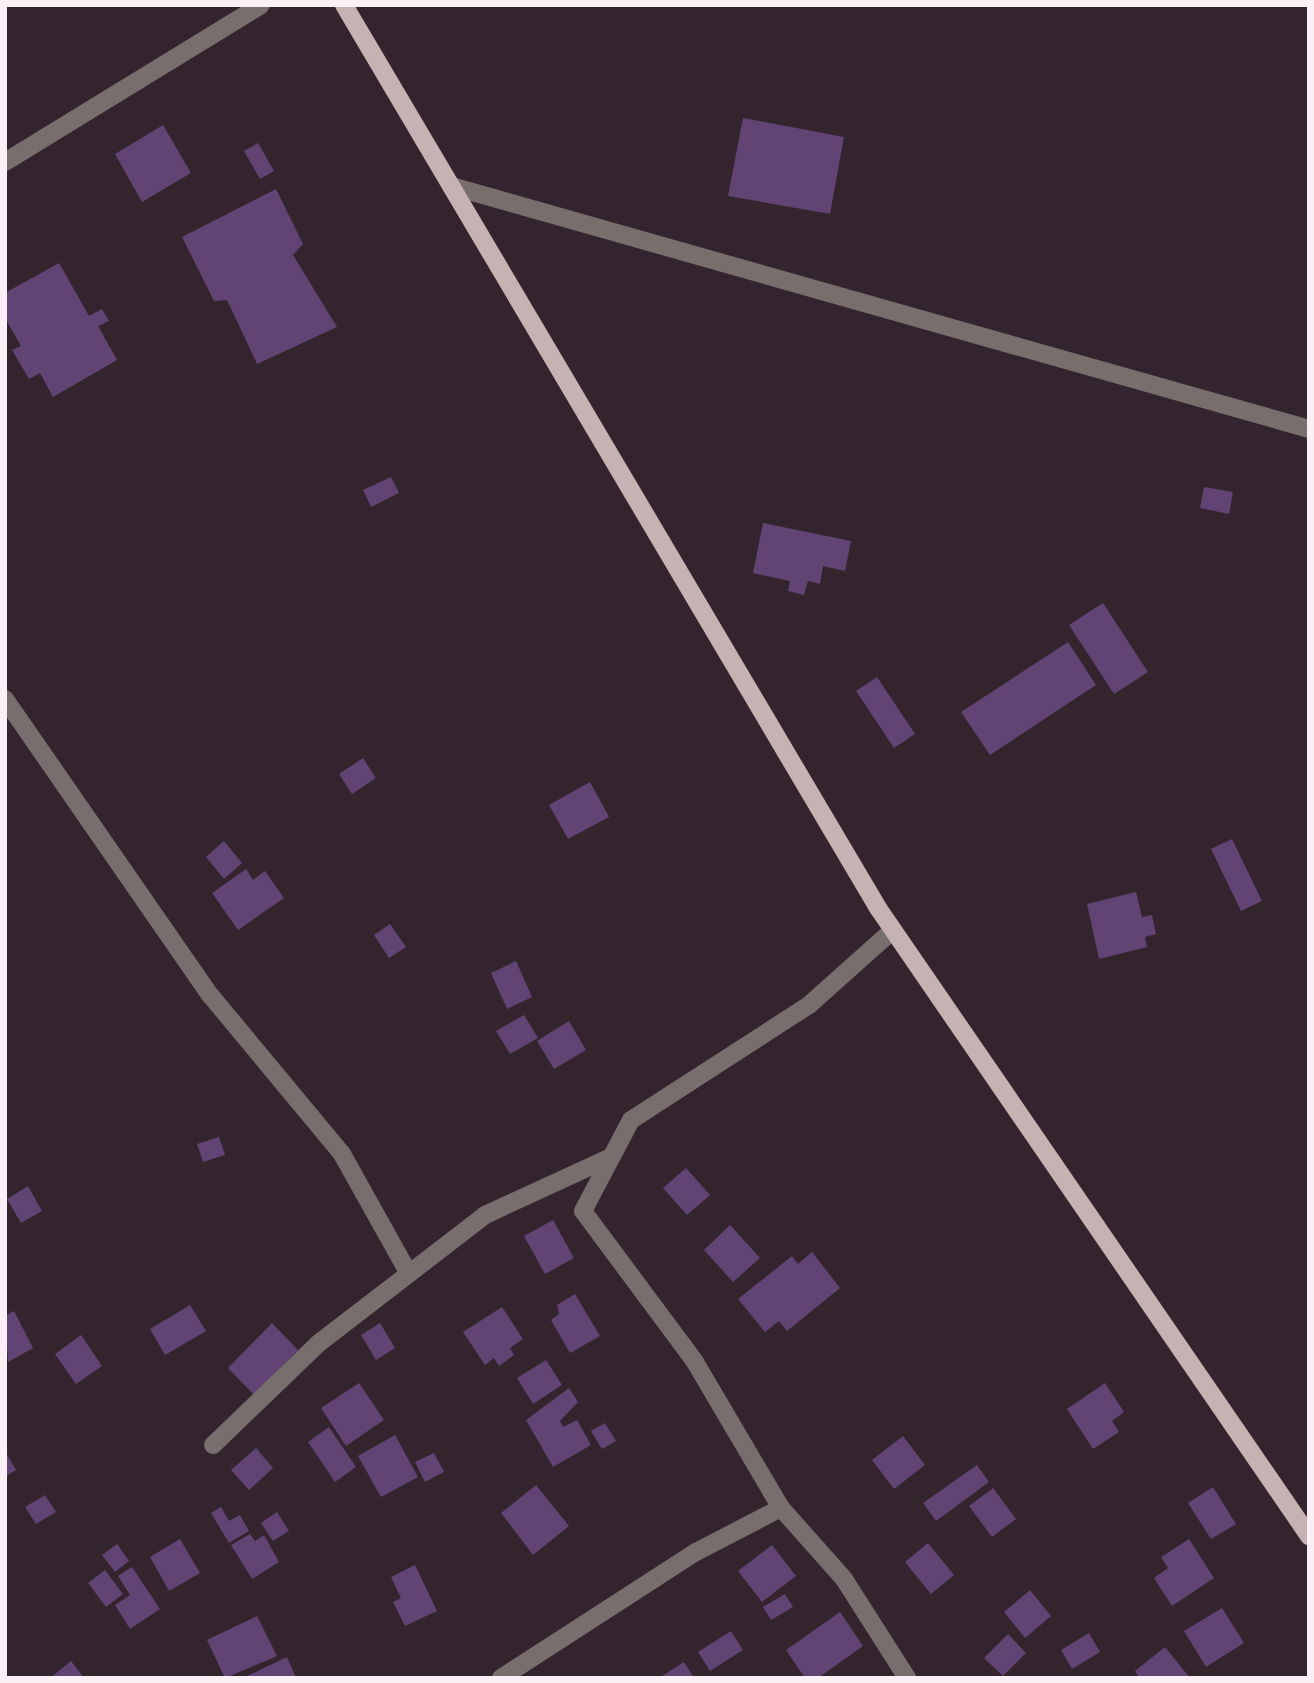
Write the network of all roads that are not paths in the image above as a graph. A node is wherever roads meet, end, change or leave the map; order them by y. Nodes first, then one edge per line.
1 (261, 5) edge
2 (344, 5) edge
3 (5, 162) edge
4 (451, 186) junction
5 (1309, 429) edge
6 (5, 699) edge
7 (892, 930) junction
8 (611, 1157) junction
9 (410, 1274) junction
10 (213, 1444) dead end
11 (781, 1508) junction
12 (1309, 1536) edge
13 (501, 1678) edge
14 (907, 1678) edge

1 - 3 street
2 - 4 main road
4 - 5 street
4 - 7 main road
6 - 9 street
7 - 8 street
7 - 12 main road
8 - 9 street
8 - 11 street
9 - 10 street
11 - 13 street
11 - 14 street

